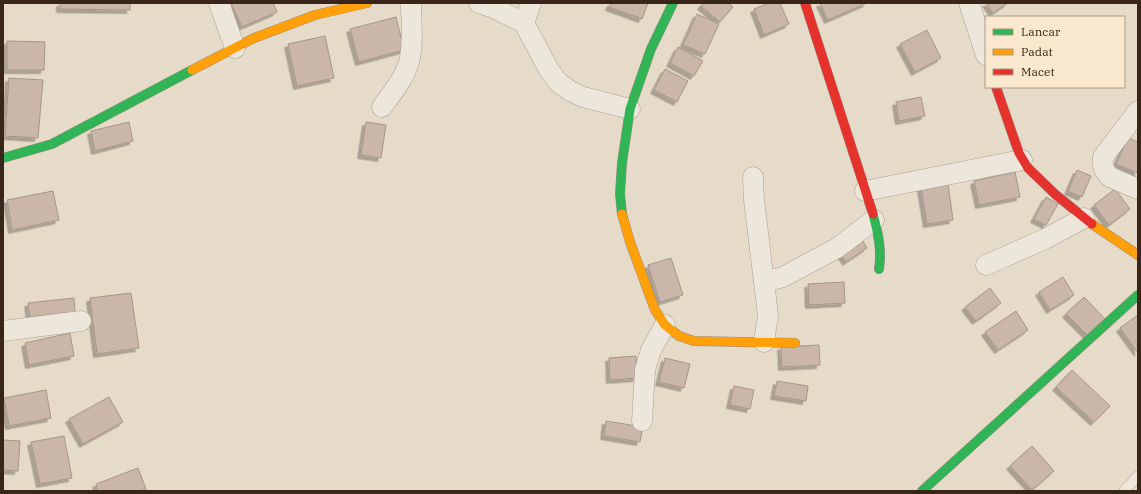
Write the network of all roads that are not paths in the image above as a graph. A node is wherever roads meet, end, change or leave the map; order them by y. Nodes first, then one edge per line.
1 (219, 3) edge
2 (367, 3) edge
3 (411, 3) edge
4 (479, 3) edge
5 (531, 3) edge
6 (673, 3) edge
7 (805, 3) edge
8 (969, 3) edge
9 (524, 23) junction
10 (235, 48) junction
11 (985, 53) edge
12 (996, 88) edge
13 (382, 107) dead end
14 (630, 110) junction
15 (1138, 110) edge
16 (3, 158) edge
17 (1022, 160) junction
18 (753, 177) dead end
19 (1138, 190) edge
20 (865, 191) junction
21 (1084, 218) junction
22 (874, 220) junction
23 (1138, 255) edge
24 (986, 265) dead end
25 (879, 269) dead end
26 (764, 282) junction
27 (1138, 295) edge
28 (81, 321) dead end
29 (665, 325) junction
30 (3, 331) edge
31 (764, 342) junction
32 (795, 343) dead end
33 (642, 421) dead end
34 (1138, 476) edge
35 (922, 491) edge
36 (1124, 491) edge

1 - 10 street
2 - 10 street
3 - 13 street
4 - 9 street
5 - 9 street
6 - 14 street
7 - 20 street
8 - 11 street
9 - 14 street
10 - 16 street
12 - 17 street
14 - 29 street
15 - 19 street
17 - 20 street
17 - 21 street
18 - 26 street
20 - 22 street
21 - 23 street
21 - 24 street
22 - 25 street
22 - 26 street
26 - 31 street
27 - 35 street
28 - 30 street
29 - 31 street
29 - 33 street
31 - 32 street
34 - 36 lane

